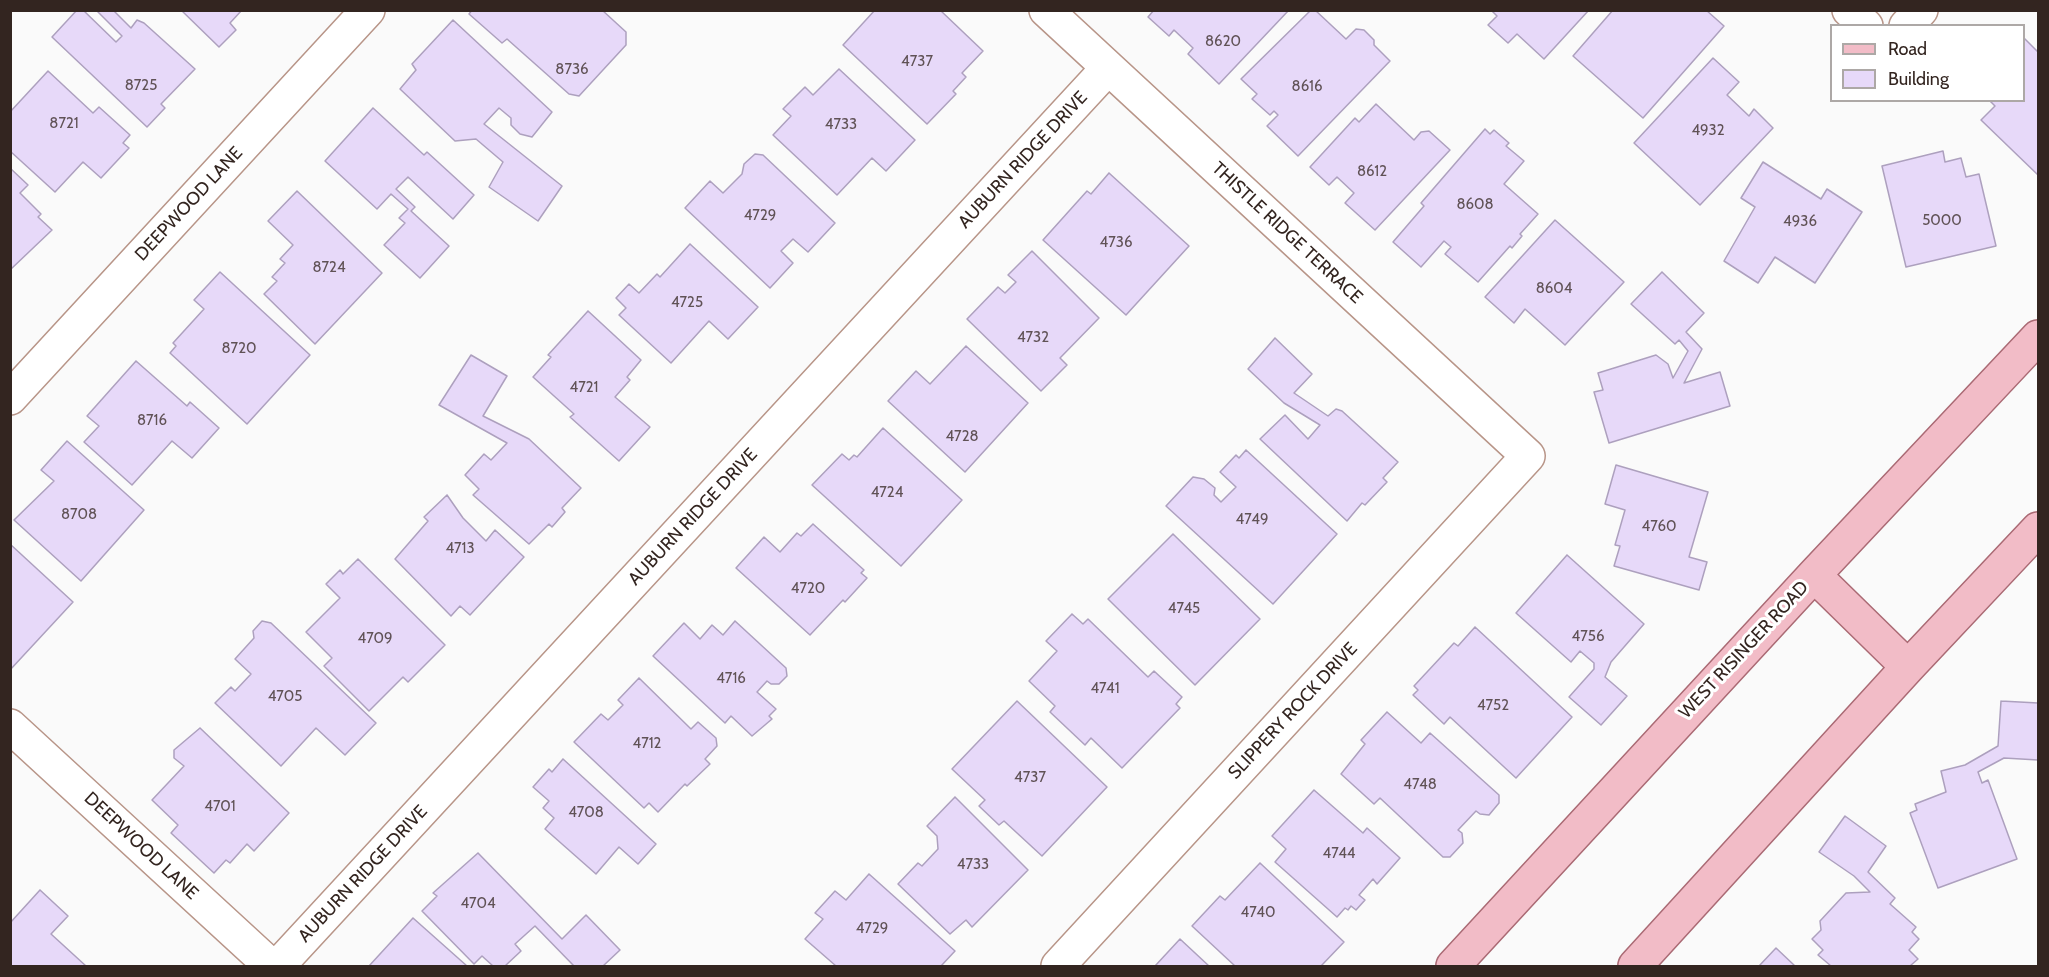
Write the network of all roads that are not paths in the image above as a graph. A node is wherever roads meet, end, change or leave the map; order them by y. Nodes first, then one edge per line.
1 (368, 10) edge
2 (1046, 10) edge
3 (1849, 10) edge
4 (1921, 10) edge
5 (1864, 24) edge
6 (1908, 24) edge
7 (1108, 68) junction
8 (2038, 337) edge
9 (10, 398) edge
10 (1528, 456) joint
11 (2038, 529) edge
12 (1814, 575) junction
13 (1908, 667) junction
14 (10, 726) edge
15 (271, 966) edge
16 (278, 966) edge
17 (1058, 966) edge
18 (1453, 966) edge
19 (1635, 966) edge

1 - 9 street, DEEPWOOD LANE
2 - 7 street, THISTLE RIDGE TERRACE
3 - 5 street
4 - 6 street
7 - 10 street, THISTLE RIDGE TERRACE
7 - 16 street, AUBURN RIDGE DRIVE
8 - 12 main road, WEST RISINGER ROAD
10 - 17 street, SLIPPERY ROCK DRIVE
11 - 13 main road
12 - 13 main road
12 - 18 main road, WEST RISINGER ROAD
13 - 19 main road
14 - 15 street, DEEPWOOD LANE

